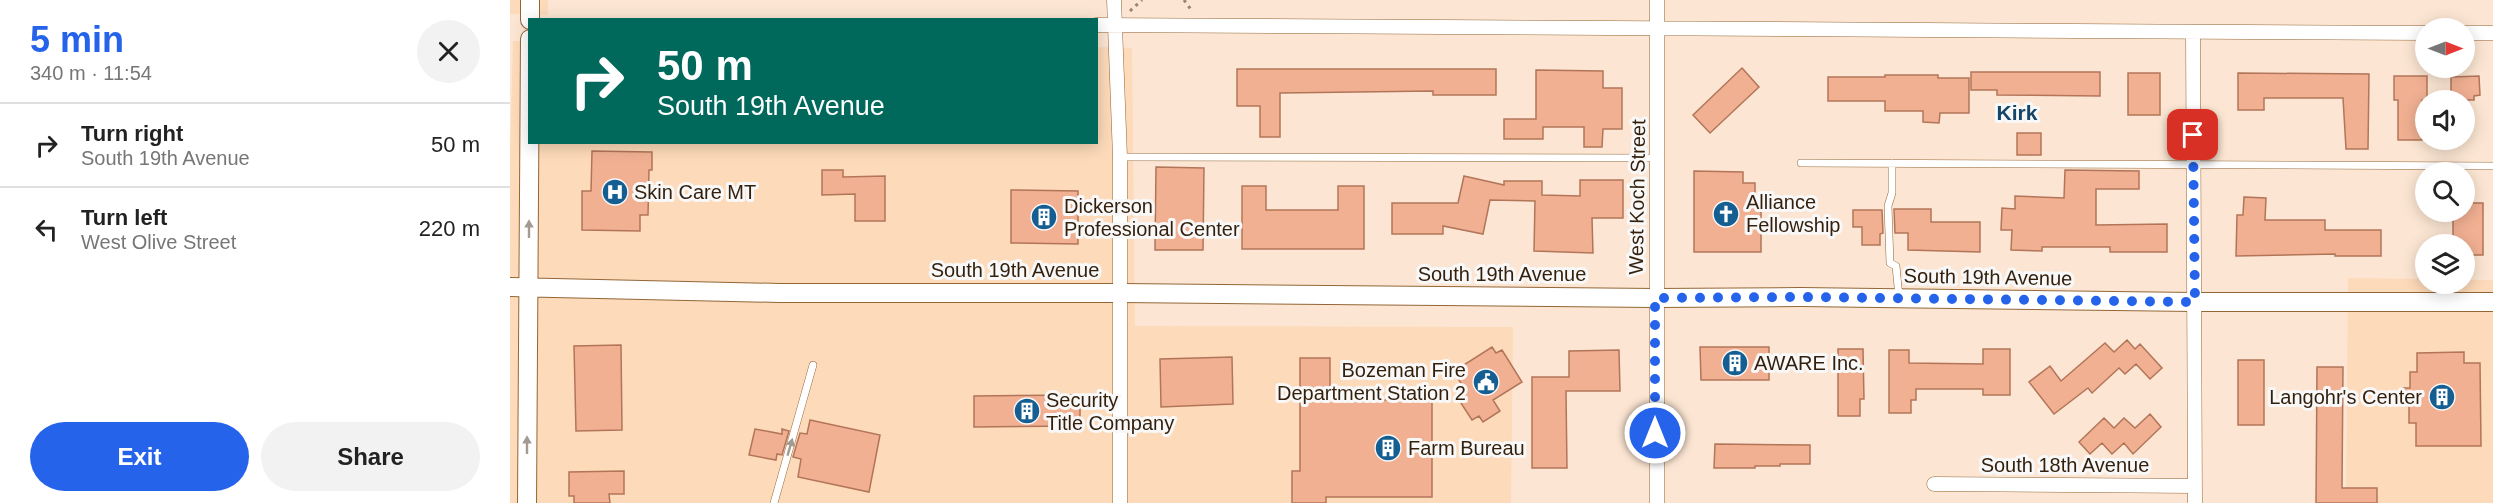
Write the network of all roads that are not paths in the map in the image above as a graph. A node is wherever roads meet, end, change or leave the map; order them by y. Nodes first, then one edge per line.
1 (530, 0) edge
2 (1114, 0) edge
3 (1657, 0) edge
4 (530, 18) edge
5 (1098, 25) edge
6 (1114, 25) junction
7 (1658, 29) junction
8 (2193, 33) junction
9 (2415, 33) edge
10 (2475, 33) edge
11 (2493, 33) edge
12 (530, 144) edge
13 (1120, 157) junction
14 (1658, 158) junction
15 (1801, 162) dead end
16 (1892, 163) junction
17 (2194, 164) junction
18 (2493, 166) edge
19 (510, 287) edge
20 (529, 287) junction
21 (1120, 293) junction
22 (1655, 298) junction
23 (1899, 298) junction
24 (2195, 302) junction
25 (2493, 302) edge
26 (813, 365) dead end
27 (1934, 484) dead end
28 (2195, 486) junction
29 (527, 503) edge
30 (774, 503) edge
31 (1120, 503) edge
32 (1657, 503) edge
33 (2195, 503) edge

1 - 4 main road
2 - 6 street
3 - 7 street, West Koch Street
5 - 6 street
6 - 7 street
6 - 13 street
7 - 8 street
7 - 14 street, West Koch Street
8 - 9 street
8 - 17 street
10 - 11 street
20 -> 12 main road
13 - 14 lane
13 - 21 street
14 - 22 street, West Koch Street
15 - 16 lane
16 - 17 lane
16 - 23 lane
17 - 18 lane
17 - 24 street
19 - 20 main road, South 19th Avenue
20 - 21 main road, South 19th Avenue
29 -> 20 main road
21 - 22 main road, South 19th Avenue
21 - 31 street
22 - 23 main road, South 19th Avenue
22 - 32 street, West Koch Street
23 - 24 main road, South 19th Avenue
24 - 25 main road, South 19th Avenue
24 - 28 street
30 -> 26 lane
27 - 28 street, South 18th Avenue
28 - 33 street

